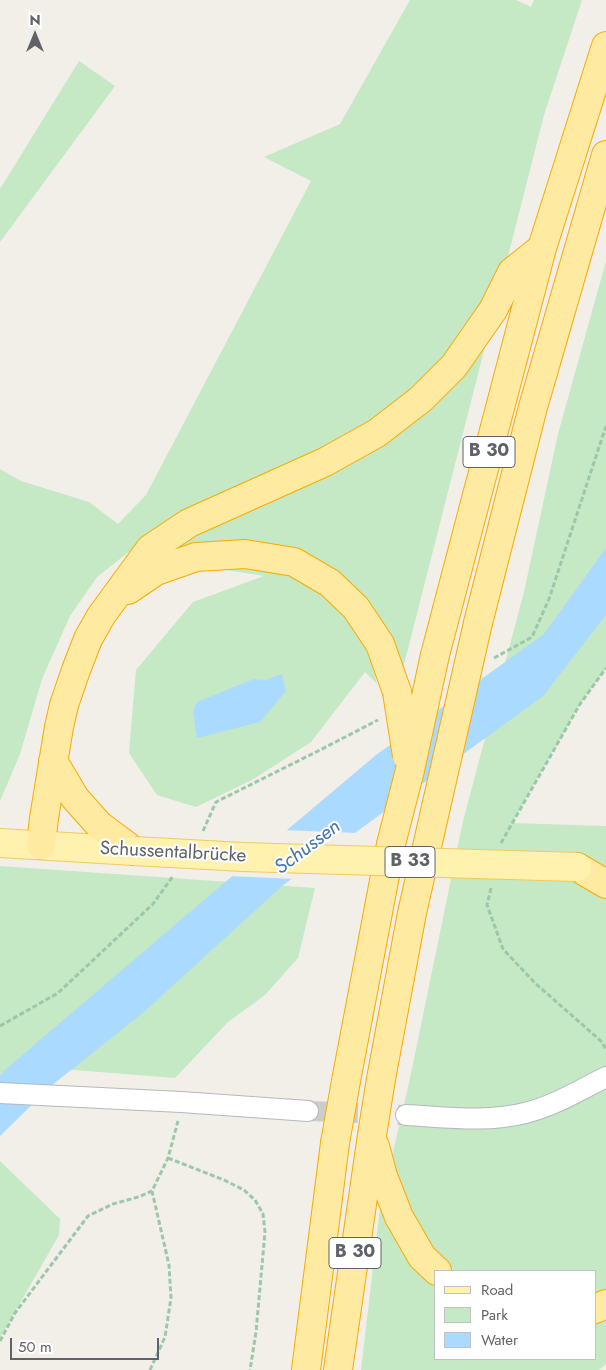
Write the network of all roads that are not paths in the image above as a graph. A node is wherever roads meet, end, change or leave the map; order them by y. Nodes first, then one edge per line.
1 (606, 46) edge
2 (606, 155) edge
3 (542, 248) junction
4 (114, 599) junction
5 (53, 761) junction
6 (410, 770) junction
7 (0, 843) edge
8 (41, 845) junction
9 (134, 851) junction
10 (576, 867) junction
11 (606, 868) edge
12 (606, 884) edge
13 (606, 1077) edge
14 (0, 1093) edge
15 (308, 1111) tunnel mouth
16 (406, 1115) tunnel mouth
17 (372, 1135) junction
18 (435, 1270) edge
19 (306, 1370) edge
20 (338, 1370) edge

1 - 3 highway, B 30
2 - 17 highway, B 30, bridge
3 - 4 highway
3 - 6 highway, B 30, bridge
4 - 5 highway
4 - 6 highway, bridge
5 - 8 highway
5 - 9 highway
6 - 19 highway, B 30, bridge
7 - 8 main road, B 33
8 - 9 main road, Schussentalbrücke / B 33
9 - 10 main road, Schussentalbrücke / B 33, bridge
10 - 11 main road, Schussentalbrücke / B 33
10 - 12 highway
13 - 16 street
14 - 15 street
17 - 18 highway
17 - 20 highway, B 30

